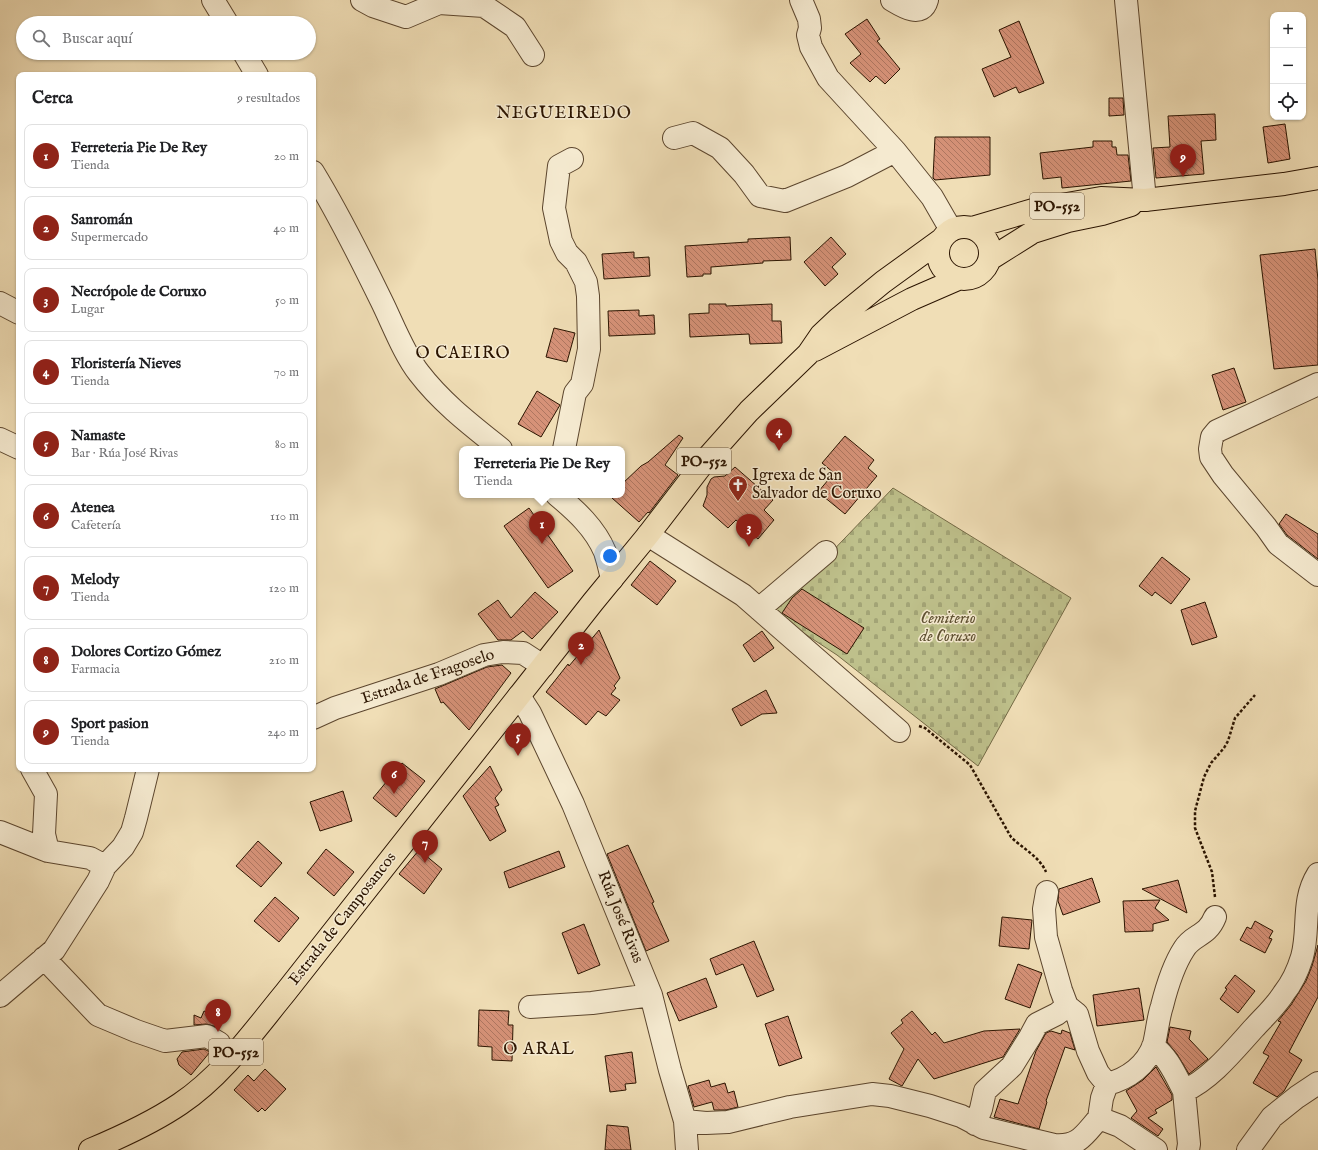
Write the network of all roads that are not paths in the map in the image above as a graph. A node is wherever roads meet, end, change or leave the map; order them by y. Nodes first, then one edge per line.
1 (214, 0) edge
2 (362, 0) edge
3 (801, 0) edge
4 (892, 0) edge
5 (1126, 0) edge
6 (921, 3) edge
7 (223, 16) edge
8 (533, 55) dead end
9 (248, 60) edge
10 (255, 72) edge
11 (674, 138) dead end
12 (895, 151) junction
13 (572, 159) dead end
14 (316, 177) edge
15 (1318, 178) edge
16 (1145, 200) junction
17 (955, 233) junction
18 (990, 259) junction
19 (958, 279) junction
20 (0, 303) edge
21 (16, 311) edge
22 (808, 354) junction
23 (1318, 384) edge
24 (0, 439) edge
25 (497, 446) edge
26 (565, 446) edge
27 (16, 447) edge
28 (561, 498) edge
29 (648, 535) junction
30 (826, 552) dead end
31 (1318, 575) edge
32 (612, 579) junction
33 (759, 608) junction
34 (543, 666) junction
35 (519, 696) junction
36 (316, 717) edge
37 (899, 731) road end
38 (34, 772) edge
39 (147, 772) edge
40 (0, 832) edge
41 (48, 851) junction
42 (105, 866) junction
43 (1318, 874) edge
44 (1047, 892) road end
45 (1215, 917) road end
46 (44, 958) junction
47 (652, 995) junction
48 (0, 996) edge
49 (1067, 1006) junction
50 (530, 1007) dead end
51 (219, 1043) dead end
52 (1153, 1046) junction
53 (1318, 1083) edge
54 (1107, 1084) junction
55 (1184, 1091) junction
56 (1099, 1118) junction
57 (685, 1121) junction
58 (975, 1124) junction
59 (90, 1150) edge
60 (687, 1150) edge
61 (1156, 1150) edge
62 (1188, 1150) edge
63 (1248, 1150) edge

1 - 7 street
2 - 8 street
3 - 12 street
4 - 6 street
5 - 16 street
9 - 10 street
11 - 12 street
12 - 17 street
13 - 26 street
14 - 25 street
15 - 16 main road, Estrada de Camposancos / PO-552
16 - 17 main road, Estrada de Camposancos / PO-552
16 - 18 main road, Estrada de Camposancos / PO-552
17 - 18 main road
17 - 19 main road
17 - 22 main road, Estrada de Camposancos / PO-552
18 - 19 main road, Estrada de Camposancos / PO-552
19 - 22 main road, Estrada de Camposancos / PO-552
20 - 21 street
22 - 29 main road, Estrada de Camposancos / PO-552
23 - 31 street
24 - 27 street
28 - 32 street
29 - 32 main road, Estrada de Camposancos / PO-552
29 - 33 street
30 - 33 street
32 - 34 main road, Estrada de Camposancos / PO-552
33 - 37 street
34 - 35 main road, Estrada de Camposancos / PO-552
34 - 36 street, Estrada de Fragoselo
35 - 47 street, Rúa José Rivas
35 - 59 main road, Estrada de Camposancos / PO-552
38 - 41 street
39 - 42 street
40 - 41 street
41 - 42 street
42 - 46 street
43 - 55 street
44 - 49 street
45 - 52 street
46 - 48 street
46 - 51 street
47 - 50 street
47 - 57 street, Rúa José Rivas
49 - 54 street
49 - 58 street
52 - 54 street
52 - 55 street
53 - 63 street
54 - 56 street
55 - 62 street
56 - 58 street
56 - 61 street
57 - 58 street
57 - 60 street, Rúa José Rivas

